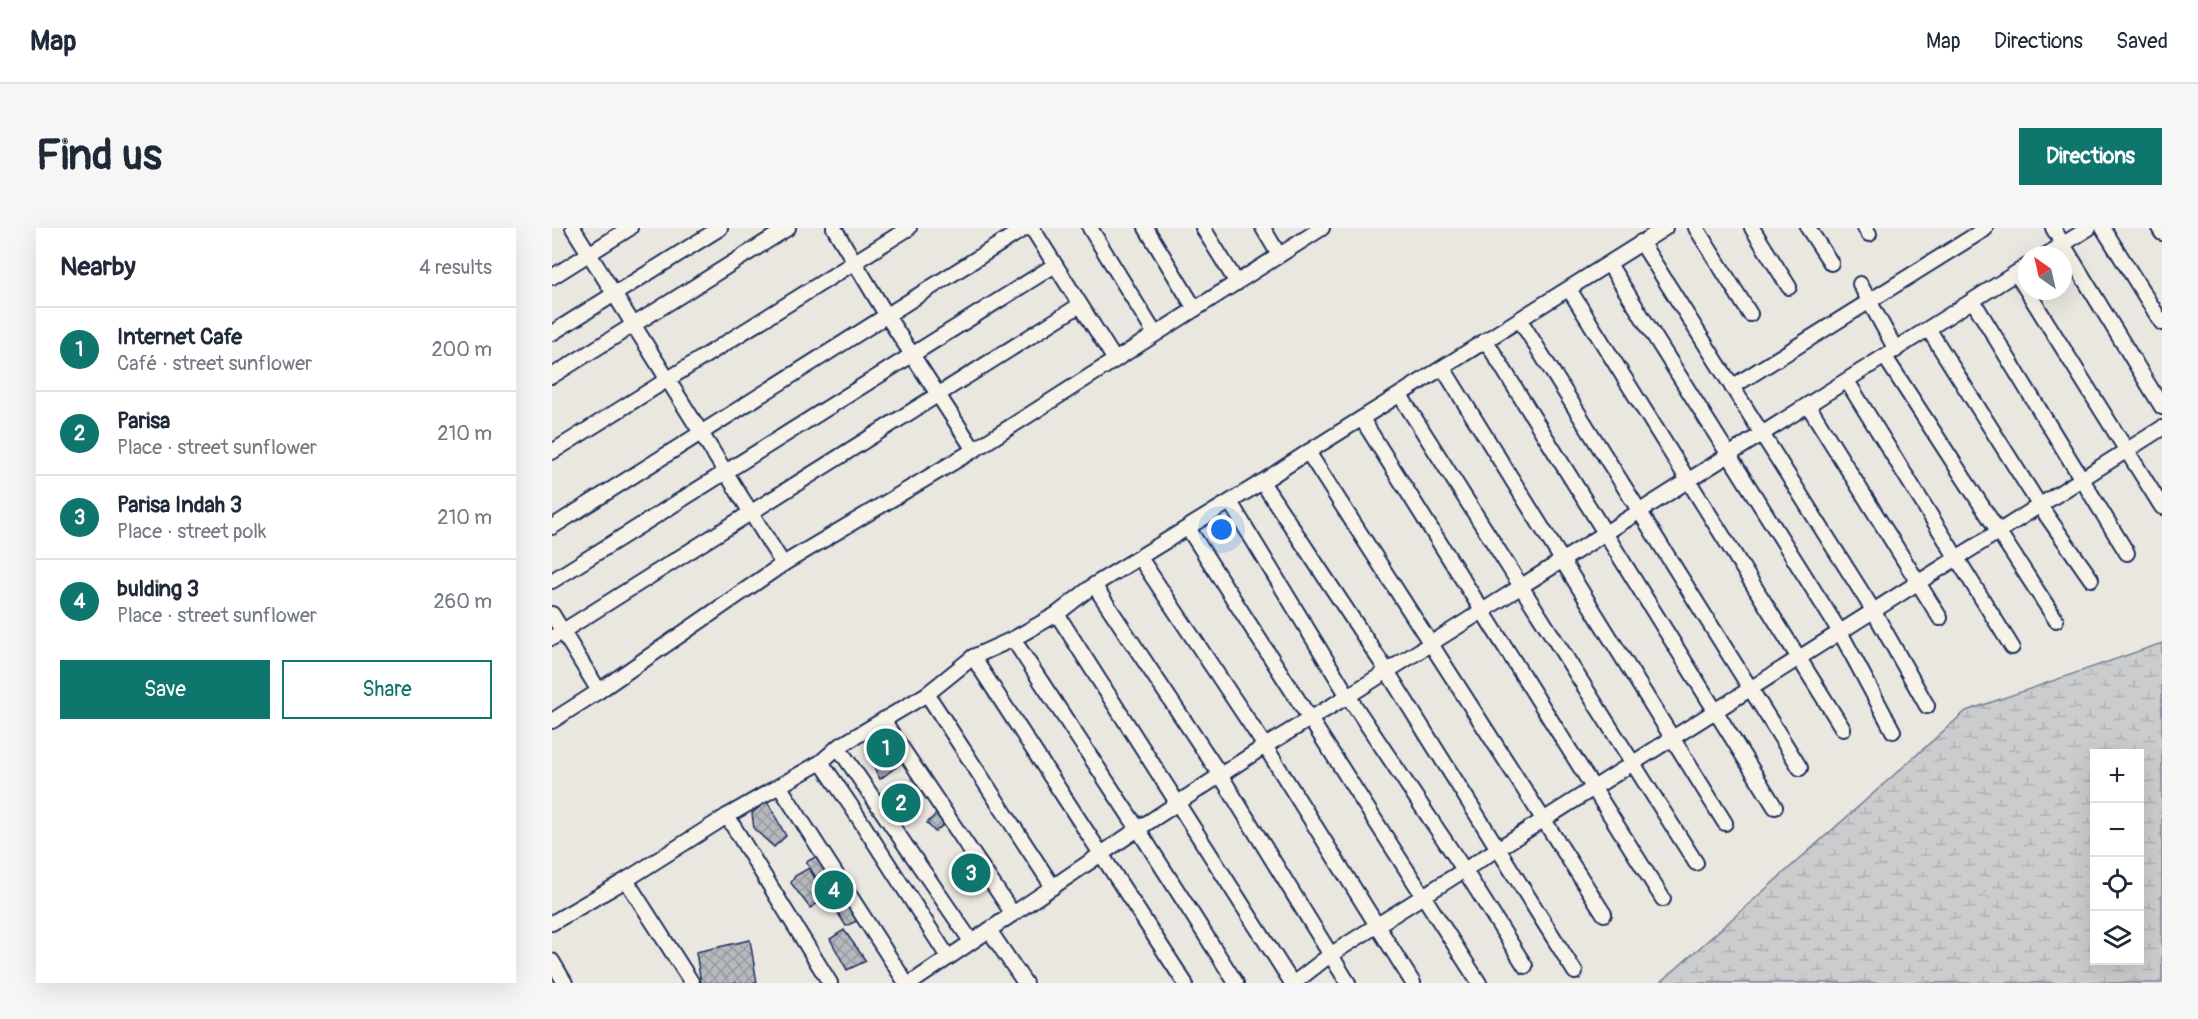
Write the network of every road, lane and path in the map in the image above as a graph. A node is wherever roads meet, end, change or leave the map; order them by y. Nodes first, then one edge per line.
1 (573, 228) edge
2 (630, 228) edge
3 (720, 228) edge
4 (788, 228) edge
5 (834, 228) edge
6 (909, 228) edge
7 (1025, 228) edge
8 (1032, 228) edge
9 (1090, 228) edge
10 (1146, 228) edge
11 (1203, 228) edge
12 (1263, 228) edge
13 (1321, 228) edge
14 (1665, 228) edge
15 (1696, 228) edge
16 (1752, 228) edge
17 (1808, 228) edge
18 (2053, 228) edge
19 (2089, 228) edge
20 (2103, 228) edge
21 (2159, 228) edge
22 (1985, 229) edge
23 (2162, 233) edge
24 (1641, 242) junction
25 (2063, 244) junction
26 (2060, 246) edge
27 (589, 254) junction
28 (1279, 255) junction
29 (855, 262) junction
30 (1831, 262) dead end
31 (1609, 264) junction
32 (1055, 265) junction
33 (2018, 272) edge
34 (552, 277) edge
35 (1237, 283) junction
36 (1860, 284) dead end
37 (1789, 287) dead end
38 (1569, 289) junction
39 (615, 294) junction
40 (2038, 300) edge
41 (1972, 301) junction
42 (1868, 302) junction
43 (1080, 305) junction
44 (1195, 309) junction
45 (1750, 314) dead end
46 (887, 316) junction
47 (1520, 320) junction
48 (2162, 323) edge
49 (634, 325) junction
50 (1929, 330) junction
51 (552, 333) edge
52 (1155, 334) junction
53 (1486, 341) junction
54 (1891, 353) junction
55 (913, 355) junction
56 (1115, 360) junction
57 (1443, 368) junction
58 (552, 376) edge
59 (668, 380) junction
60 (1847, 381) junction
61 (1732, 387) junction
62 (938, 395) junction
63 (1400, 395) junction
64 (1808, 405) junction
65 (2162, 407) edge
66 (1362, 419) junction
67 (2162, 428) edge
68 (1761, 433) junction
69 (701, 434) junction
70 (974, 450) junction
71 (2126, 451) junction
72 (552, 452) edge
73 (1308, 452) junction
74 (1729, 455) junction
75 (726, 472) junction
76 (2082, 479) junction
77 (1688, 481) junction
78 (1262, 482) junction
79 (1230, 502) junction
80 (2040, 506) junction
81 (2162, 507) edge
82 (752, 512) junction
83 (1640, 512) junction
84 (552, 527) edge
85 (1188, 528) junction
86 (1998, 532) junction
87 (1605, 534) junction
88 (2127, 553) dead end
89 (1140, 558) junction
90 (1957, 558) junction
91 (1562, 561) junction
92 (783, 564) junction
93 (2091, 579) dead end
94 (552, 581) edge
95 (1917, 582) junction
96 (1094, 585) junction
97 (1521, 587) junction
98 (1873, 610) junction
99 (1482, 611) junction
100 (552, 614) edge
101 (1057, 614) junction
102 (1940, 618) dead end
103 (2056, 620) dead end
104 (1840, 632) junction
105 (557, 634) edge
106 (1013, 639) junction
107 (1430, 643) junction
108 (2012, 647) dead end
109 (974, 657) junction
110 (1799, 659) junction
111 (1386, 671) junction
112 (1751, 689) junction
113 (599, 691) junction
114 (927, 694) junction
115 (1348, 696) junction
116 (1927, 706) dead end
117 (1716, 712) junction
118 (1309, 718) junction
119 (884, 720) junction
120 (552, 721) edge
121 (1843, 729) dead end
122 (1893, 730) dead end
123 (1673, 739) junction
124 (1266, 746) junction
125 (838, 747) junction
126 (821, 762) junction
127 (1633, 764) junction
128 (1800, 768) dead end
129 (1221, 776) junction
130 (780, 787) junction
131 (1594, 789) junction
132 (1179, 803) junction
133 (1775, 807) dead end
134 (727, 816) junction
135 (1543, 820) junction
136 (1725, 823) dead end
137 (1138, 829) junction
138 (1499, 849) junction
139 (1100, 854) junction
140 (1696, 864) dead end
141 (1465, 871) junction
142 (626, 880) junction
143 (1053, 887) junction
144 (1424, 897) junction
145 (1663, 899) dead end
146 (1013, 914) junction
147 (1604, 914) dead end
148 (552, 922) edge
149 (1377, 926) junction
150 (989, 930) junction
151 (971, 941) junction
152 (1330, 955) junction
153 (948, 957) junction
154 (552, 961) edge
155 (1525, 966) dead end
156 (1575, 972) dead end
157 (565, 983) edge
158 (692, 983) edge
159 (830, 983) edge
160 (906, 983) edge
161 (911, 983) edge
162 (1025, 983) edge
163 (1185, 983) edge
164 (1236, 983) edge
165 (1293, 983) edge
166 (1348, 983) edge
167 (1413, 983) edge
168 (1479, 983) edge

1 - 27 street
2 - 27 street
3 - 39 street
4 - 49 street
5 - 29 street
6 - 29 street
7 - 46 street
8 - 32 street
9 - 52 street
10 - 44 street
11 - 35 street
12 - 28 street
13 - 28 street
14 - 24 street
15 - 45 street
16 - 37 street
17 - 30 street
18 - 25 street
19 - 25 street
20 - 48 street
21 - 23 street
22 - 42 street
24 - 31 street
24 - 61 street
25 - 26 street
25 - 65 street
27 - 34 street
27 - 39 street
28 - 35 street
29 - 46 street
29 - 59 street
31 - 38 street
31 - 74 street
32 - 43 street
32 - 55 street
33 - 41 street
35 - 44 street
36 - 42 street
38 - 47 street
38 - 77 street
39 - 49 street
39 - 51 street
40 - 71 street
41 - 50 street
41 - 76 street
42 - 54 street
42 - 61 street
43 - 56 street
43 - 62 street
44 - 52 street
46 - 55 street
46 - 69 street
47 - 53 street
47 - 83 street
49 - 58 street
49 - 59 street
50 - 54 street
50 - 80 street
52 - 56 street
53 - 57 street
53 - 87 street
54 - 60 street
54 - 86 street
55 - 62 street
55 - 75 street
56 - 70 street
57 - 63 street
57 - 91 street
59 - 69 street
59 - 72 street
60 - 64 street
60 - 90 street
61 - 68 street
62 - 70 street
62 - 82 street
63 - 66 street
63 - 97 street
64 - 68 street
64 - 95 street
66 - 73 street
66 - 99 street
67 - 71 street
68 - 74 street
68 - 98 street
69 - 75 street
69 - 84 street
70 - 92 street
71 - 76 street
71 - 81 street
73 - 78 street
73 - 107 street
74 - 77 street
74 - 104 street
75 - 82 street
75 - 94 street
76 - 80 street
76 - 88 street
77 - 83 street
77 - 110 street
78 - 79 street
78 - 111 street
79 - 85 street
79 - 115 street
80 - 86 street
80 - 93 street
82 - 92 street
82 - 105 street
83 - 87 street
83 - 112 street
85 - 89 street
85 - 118 street
86 - 90 street
86 - 103 street
87 - 91 street
87 - 117 street
89 - 96 street
89 - 124 street
90 - 95 street
90 - 108 street
91 - 97 street
91 - 123 street
92 - 113 street
95 - 98 street
95 - 102 street
96 - 101 street
96 - 129 street
97 - 99 street
97 - 127 street
98 - 104 street
98 - 116 street
99 - 107 street
99 - 131 street
100 - 105 street
101 - 106 street
101 - 132 street
104 - 110 street
104 - 122 street
105 - 113 street
106 - 109 street
106 - 137 street
107 - 111 street
107 - 135 street
109 - 114 street
109 - 139 street
110 - 112 street
110 - 121 street
111 - 115 street
111 - 138 street
112 - 117 street
112 - 128 street
113 - 120 street
114 - 119 street
114 - 143 street
115 - 118 street
115 - 141 street
117 - 123 street
117 - 133 street
118 - 124 street
118 - 144 street
119 - 125 street
119 - 146 street
123 - 127 street
123 - 136 street
124 - 129 street
124 - 149 street
125 - 126 street
125 - 151 street
126 - 130 street
126 - 153 street
127 - 131 street
127 - 140 street
129 - 132 street
129 - 152 street
130 - 134 street
130 - 160 street
131 - 135 street
131 - 145 street
132 - 137 street
132 - 165 street
134 - 142 street
134 - 159 street
135 - 138 street
135 - 147 street
137 - 139 street
137 - 164 street
138 - 141 street
138 - 156 street
139 - 143 street
139 - 163 street
141 - 144 street
141 - 155 street
142 - 148 street
142 - 158 street
143 - 146 street
144 - 149 street
144 - 168 street
146 - 150 street
149 - 152 street
149 - 167 street
150 - 151 street
150 - 162 street
151 - 153 street
152 - 165 street
152 - 166 street
153 - 161 street
154 - 157 street

